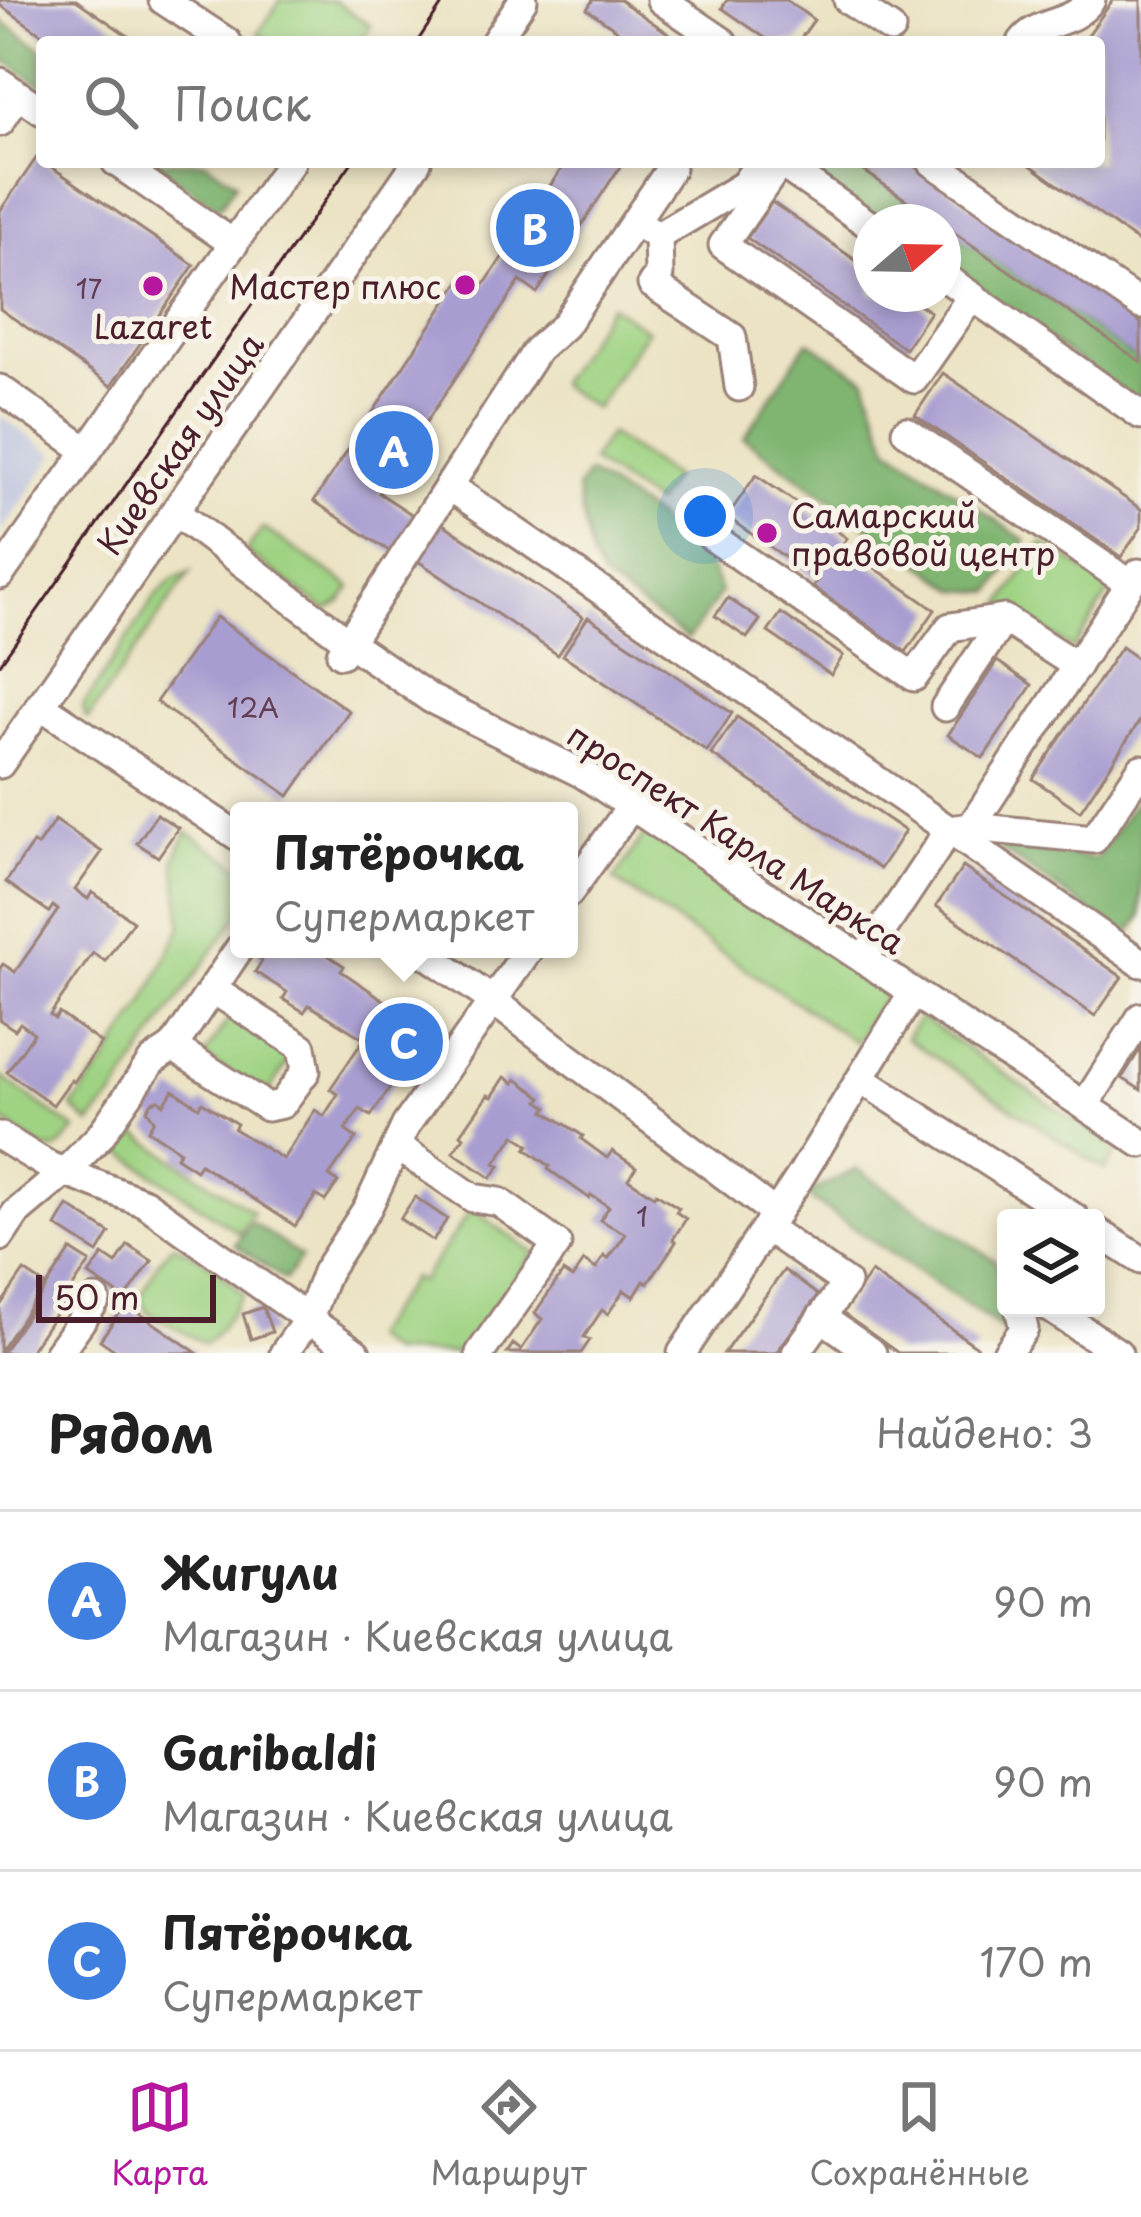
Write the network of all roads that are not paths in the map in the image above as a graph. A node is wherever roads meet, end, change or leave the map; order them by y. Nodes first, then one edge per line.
1 (163, 0) edge
2 (523, 0) edge
3 (661, 0) edge
4 (848, 0) edge
5 (1091, 0) edge
6 (891, 29) dead end
7 (218, 36) edge
8 (499, 36) edge
9 (714, 36) edge
10 (1026, 36) edge
11 (20, 96) edge
12 (0, 122) edge
13 (125, 168) edge
14 (287, 168) edge
15 (412, 168) edge
16 (671, 168) dead end
17 (756, 168) edge
18 (777, 168) edge
19 (787, 168) edge
20 (943, 168) edge
21 (853, 214) edge
22 (647, 229) junction
23 (234, 244) junction
24 (961, 288) edge
25 (972, 296) junction
26 (1141, 305) edge
27 (739, 387) dead end
28 (0, 389) edge
29 (1141, 415) edge
30 (906, 431) dead end
31 (86, 450) junction
32 (449, 486) junction
33 (175, 512) junction
34 (711, 536) dead end
35 (0, 575) edge
36 (1136, 577) edge
37 (1004, 619) junction
38 (344, 651) junction
39 (1077, 666) junction
40 (40, 705) junction
41 (945, 707) dead end
42 (0, 764) edge
43 (1141, 769) edge
44 (632, 805) junction
45 (960, 828) junction
46 (230, 831) edge
47 (578, 880) edge
48 (233, 958) edge
49 (432, 958) edge
50 (522, 958) edge
51 (863, 959) junction
52 (1141, 962) edge
53 (212, 988) junction
54 (913, 993) junction
55 (492, 1000) junction
56 (1141, 1017) edge
57 (173, 1047) junction
58 (861, 1079) junction
59 (1085, 1105) junction
60 (0, 1136) edge
61 (1141, 1143) edge
62 (397, 1146) junction
63 (66, 1171) junction
64 (1055, 1209) edge
65 (772, 1221) junction
66 (0, 1237) edge
67 (1105, 1237) edge
68 (1141, 1260) edge
69 (96, 1300) dead end
70 (821, 1317) junction
71 (1021, 1317) edge
72 (1064, 1317) edge
73 (309, 1318) junction
74 (58, 1353) edge
75 (284, 1353) edge
76 (356, 1353) edge
77 (479, 1353) edge
78 (682, 1353) edge
79 (796, 1353) edge
80 (872, 1353) edge
81 (1007, 1353) edge
82 (1118, 1353) edge

1 - 7 street
2 - 8 street
3 - 9 street
4 - 6 street
5 - 10 street
11 - 12 street
13 - 23 street
14 - 23 street
15 - 33 street, Киевская улица
16 - 22 street
17 - 22 street
18 - 25 street
19 - 21 street
20 - 26 street
22 - 27 street
22 - 32 street
23 - 31 street
24 - 25 street
25 - 29 street
28 - 31 street
30 - 36 street
31 - 35 street
32 - 38 street
32 - 45 street
33 - 38 street, проспект Карла Маркса
33 - 40 street, Киевская улица
34 - 37 street
36 - 39 street
37 - 39 street
37 - 41 street
38 - 44 street, проспект Карла Маркса
39 - 45 street
40 - 42 street, Киевская улица
40 - 46 street
43 - 45 street
44 - 47 street
44 - 51 street, проспект Карла Маркса
45 - 51 street
45 - 52 street
48 - 53 street
49 - 55 street
50 - 55 street
51 - 54 street, проспект Карла Маркса
53 - 57 street
53 - 57 street
54 - 58 street
54 - 59 street, проспект Карла Маркса
55 - 62 street
55 - 65 street
56 - 59 street
57 - 63 street
58 - 64 street
58 - 65 street
59 - 61 street, проспект Карла Маркса
60 - 63 street
62 - 73 street
62 - 77 street
63 - 66 street
63 - 73 street
65 - 70 street
65 - 78 street
67 - 68 street
69 - 74 street
70 - 79 street
70 - 80 street
71 - 81 street
72 - 82 street
73 - 75 street
73 - 76 street

